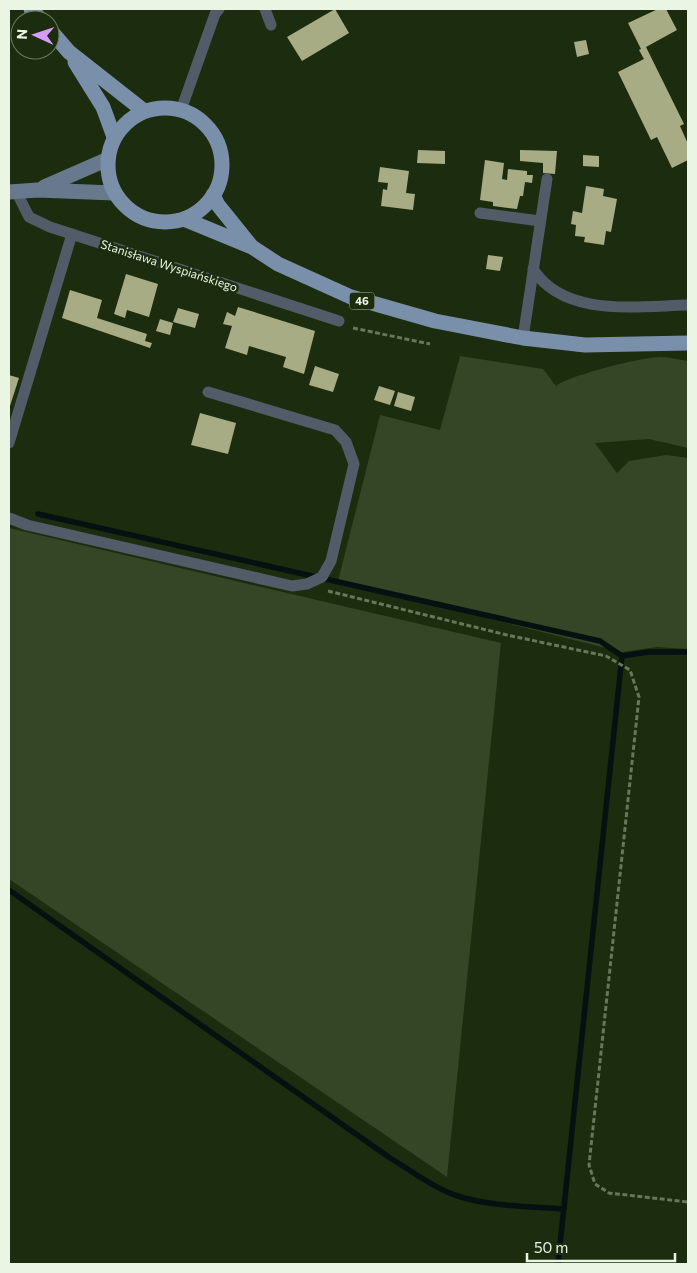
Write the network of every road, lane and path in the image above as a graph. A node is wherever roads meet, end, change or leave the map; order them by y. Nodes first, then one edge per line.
1 (219, 9) edge
2 (264, 9) edge
3 (271, 25) dead end
4 (60, 42) edge
5 (69, 52) junction
6 (181, 110) junction
7 (144, 111) junction
8 (114, 137) junction
9 (108, 159) junction
10 (547, 179) dead end
11 (38, 190) junction
12 (12, 192) edge
13 (114, 193) junction
14 (213, 195) junction
15 (480, 213) dead end
16 (184, 219) junction
17 (540, 220) junction
18 (72, 234) junction
19 (252, 247) junction
20 (533, 269) junction
21 (688, 305) edge
22 (339, 321) joint
23 (523, 338) junction
24 (430, 344) dead end
25 (688, 344) edge
26 (208, 392) dead end
27 (9, 443) edge
28 (9, 518) edge
29 (307, 584) junction
30 (688, 1202) edge

1 - 6 lane
2 - 3 lane
4 - 5 main road
5 - 7 main road
5 - 8 main road
6 - 7 main road, 46
6 - 14 main road, 46
7 - 8 main road, 46
8 - 9 main road, 46
9 - 11 main road, Stanisława Wyspiańskiego
9 - 13 main road, 46
10 - 17 lane
11 - 12 main road, Stanisława Wyspiańskiego
11 - 13 main road, Stanisława Wyspiańskiego
12 - 18 lane, Stanisława Wyspiańskiego
13 - 16 main road, 46
14 - 16 main road, 46
14 - 19 main road, 46
15 - 17 lane
16 - 19 main road, 46
17 - 20 lane
18 - 22 lane, Stanisława Wyspiańskiego
18 - 27 lane
19 - 23 main road, 46
20 - 21 lane
20 - 23 lane
22 - 24 path
23 - 25 main road, 46
26 - 29 lane
28 - 29 lane
29 - 30 path

